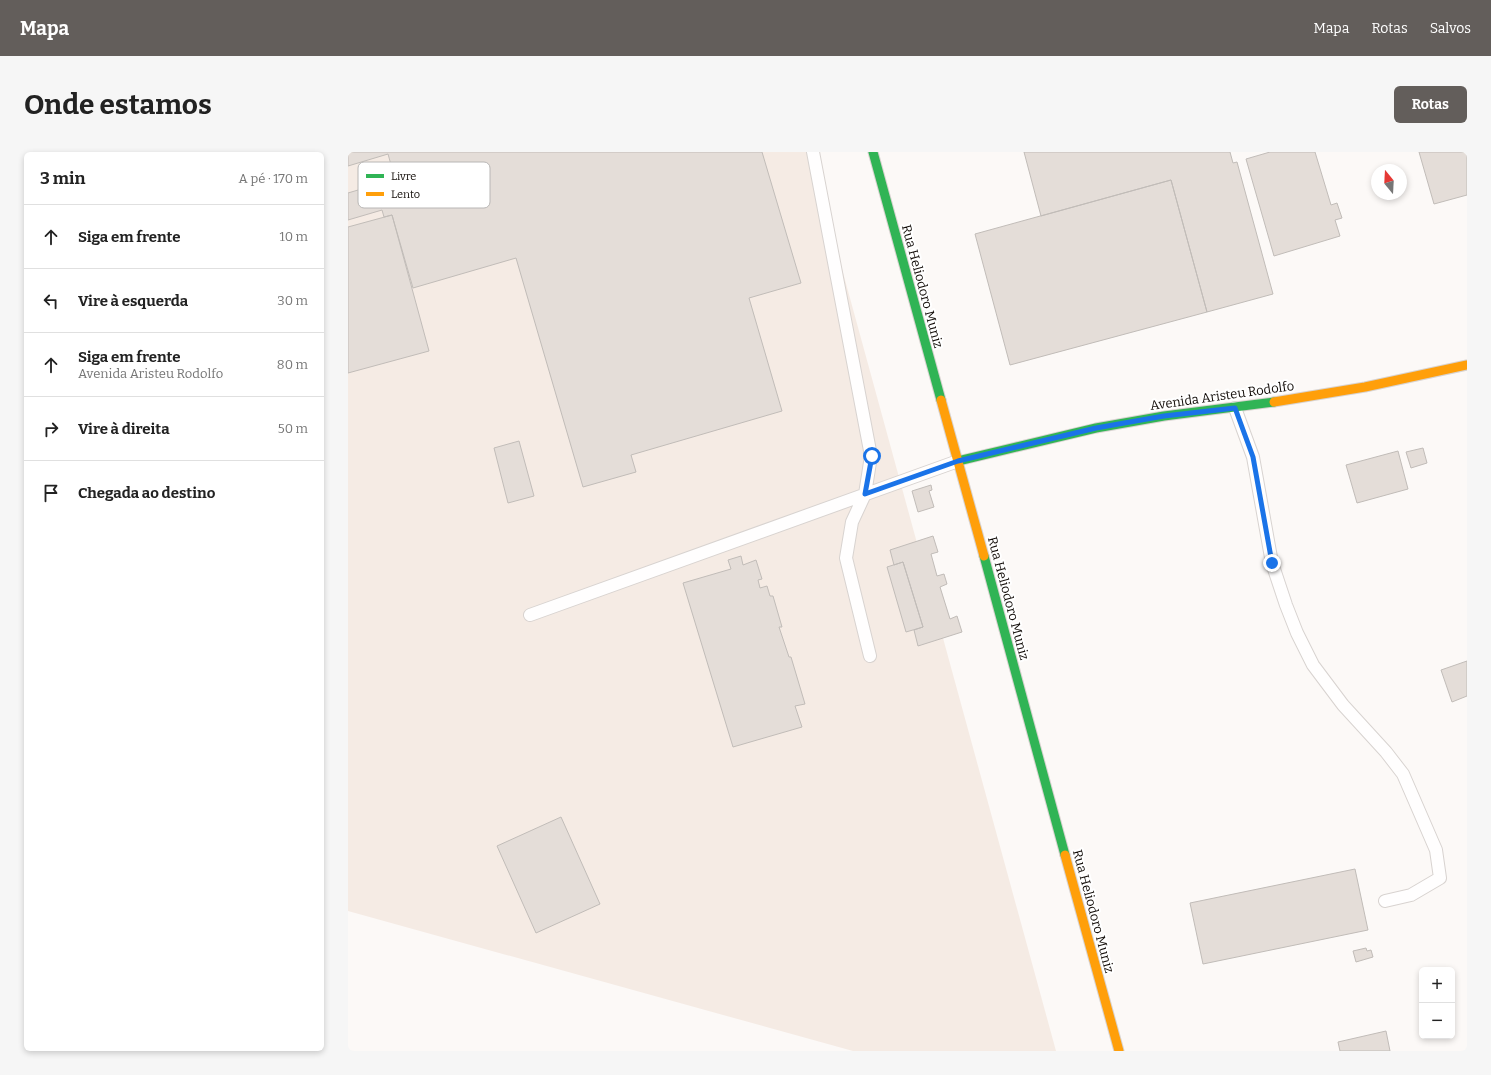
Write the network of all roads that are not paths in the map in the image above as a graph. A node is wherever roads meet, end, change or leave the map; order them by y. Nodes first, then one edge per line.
1 (813, 152) edge
2 (873, 152) edge
3 (1467, 365) edge
4 (1235, 408) junction
5 (958, 461) junction
6 (865, 494) junction
7 (530, 615) dead end
8 (870, 656) dead end
9 (1385, 901) dead end
10 (1119, 1051) edge

1 - 6 lane
2 - 5 street, Rua Heliodoro Muniz
3 - 4 street, Avenida Aristeu Rodolfo
4 - 5 street, Avenida Aristeu Rodolfo
4 - 9 lane
5 - 6 lane
5 - 10 street, Rua Heliodoro Muniz
6 - 7 lane
6 - 8 lane

